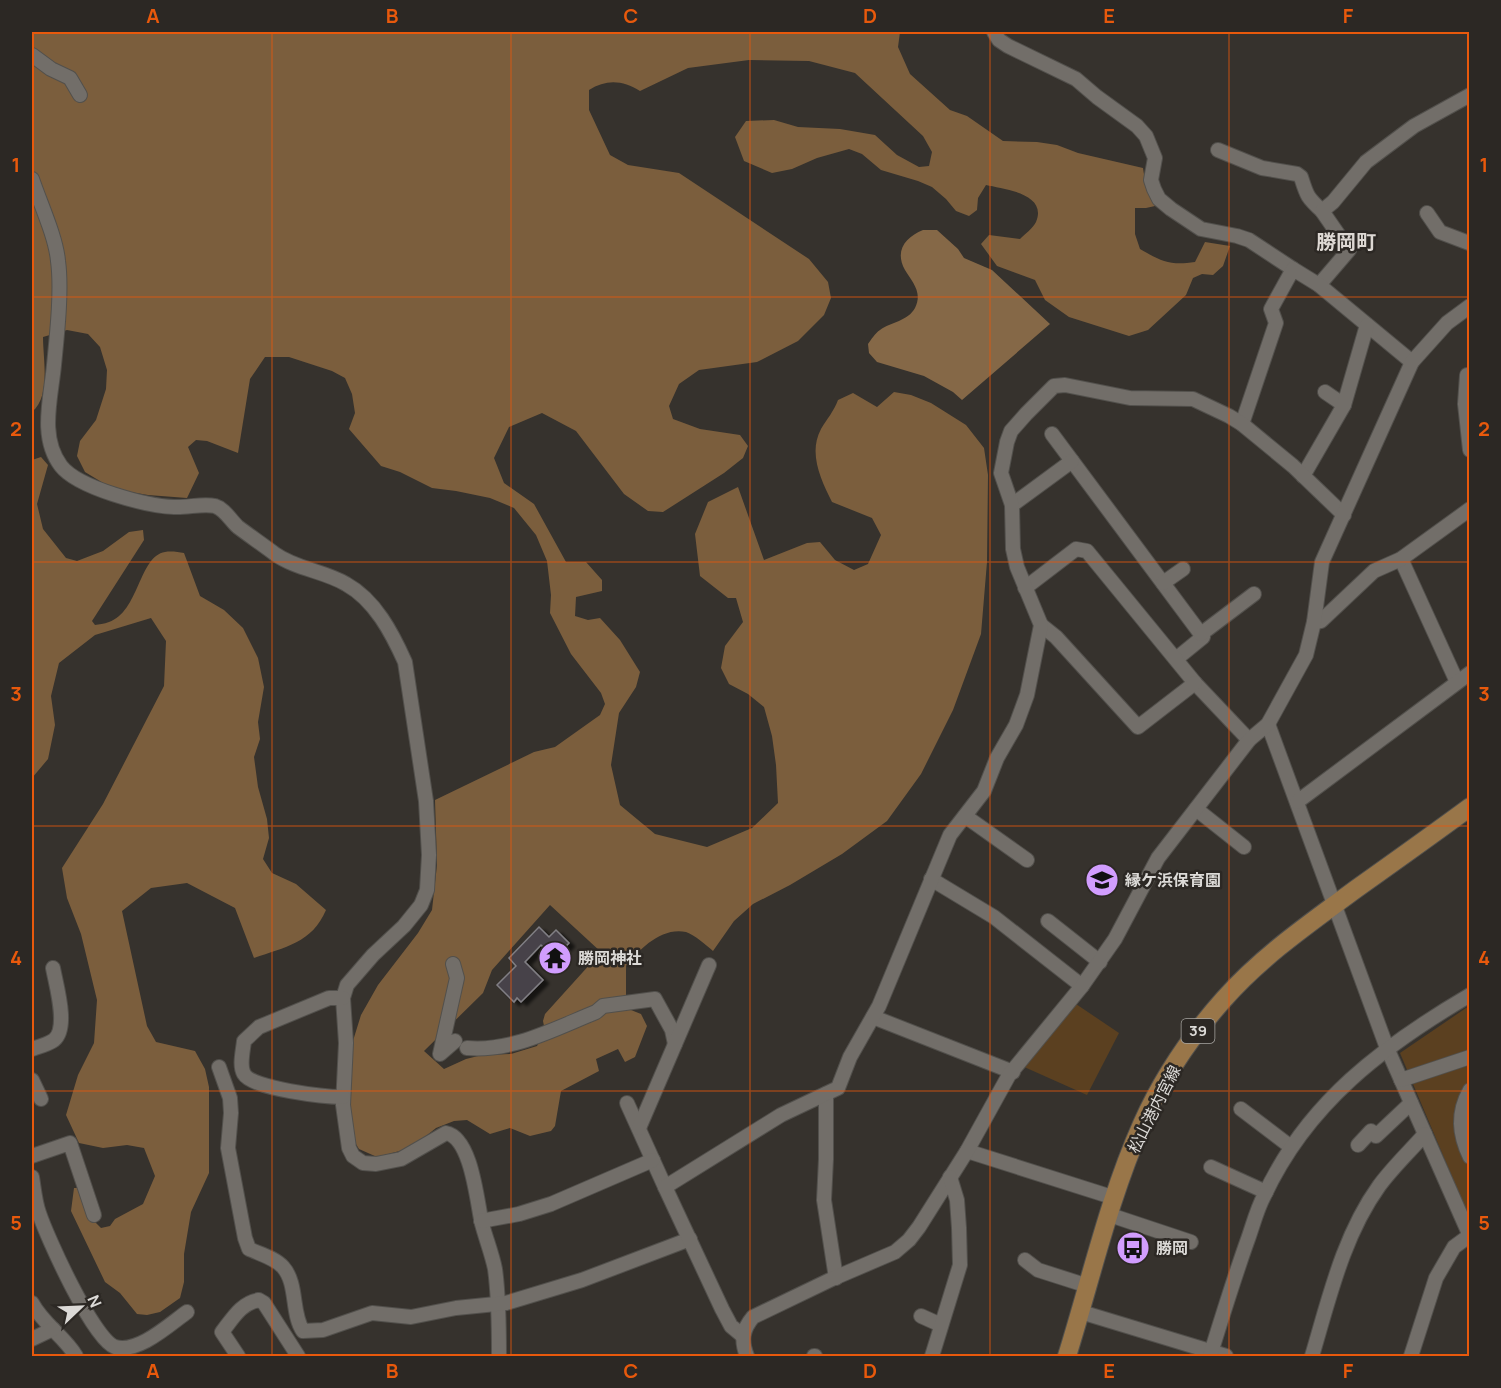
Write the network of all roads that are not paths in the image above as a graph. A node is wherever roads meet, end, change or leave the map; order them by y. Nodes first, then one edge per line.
1 (994, 32) edge
2 (32, 55) edge
3 (80, 95) dead end
4 (1470, 95) edge
5 (1218, 150) dead end
6 (32, 179) edge
7 (1322, 211) junction
8 (1427, 213) dead end
9 (1467, 228) dead end
10 (1469, 243) edge
11 (1470, 250) edge
12 (1293, 269) junction
13 (1319, 285) junction
14 (1470, 306) edge
15 (1367, 325) junction
16 (1412, 362) junction
17 (1467, 375) dead end
18 (1325, 392) dead end
19 (1344, 405) junction
20 (1242, 423) junction
21 (1052, 434) dead end
22 (1470, 450) edge
23 (1072, 461) junction
24 (1303, 476) junction
25 (1012, 505) junction
26 (1470, 508) edge
27 (1344, 515) junction
28 (1401, 559) junction
29 (1183, 569) dead end
30 (1163, 583) junction
31 (1025, 588) junction
32 (1254, 594) dead end
33 (1314, 622) junction
34 (1041, 625) junction
35 (1201, 634) junction
36 (1176, 659) junction
37 (1470, 673) edge
38 (1457, 682) junction
39 (1195, 683) junction
40 (1268, 724) junction
41 (1249, 740) junction
42 (1297, 802) junction
43 (1470, 807) edge
44 (1196, 809) junction
45 (965, 816) junction
46 (1244, 847) dead end
47 (1027, 860) dead end
48 (931, 879) junction
49 (1335, 905) junction
50 (1048, 921) dead end
51 (1100, 962) junction
52 (453, 964) dead end
53 (709, 965) dead end
54 (53, 968) dead end
55 (1082, 986) junction
56 (1470, 994) edge
57 (343, 998) junction
58 (873, 1017) junction
59 (675, 1044) junction
60 (1387, 1048) junction
61 (32, 1049) edge
62 (242, 1056) junction
63 (1470, 1057) edge
64 (1012, 1072) junction
65 (32, 1080) edge
66 (1401, 1080) junction
67 (1470, 1090) edge
68 (826, 1094) junction
69 (343, 1097) junction
70 (41, 1099) dead end
71 (627, 1103) dead end
72 (1411, 1103) junction
73 (1241, 1109) dead end
74 (639, 1128) junction
75 (1425, 1134) junction
76 (1358, 1145) dead end
77 (1291, 1147) junction
78 (967, 1151) junction
79 (32, 1156) edge
80 (1470, 1157) edge
81 (653, 1160) junction
82 (1211, 1167) dead end
83 (32, 1177) edge
84 (950, 1177) junction
85 (665, 1187) junction
86 (1266, 1192) junction
87 (1112, 1206) junction
88 (94, 1215) dead end
89 (481, 1221) junction
90 (1469, 1236) edge
91 (690, 1239) junction
92 (1191, 1242) dead end
93 (1025, 1260) dead end
94 (836, 1278) junction
95 (1089, 1286) junction
96 (32, 1303) edge
97 (498, 1303) junction
98 (187, 1312) dead end
99 (1081, 1312) junction
100 (921, 1316) dead end
101 (942, 1325) junction
102 (53, 1329) junction
103 (743, 1336) junction
104 (32, 1339) edge
105 (115, 1347) junction
106 (1211, 1354) edge
107 (76, 1356) edge
108 (104, 1356) edge
109 (238, 1356) edge
110 (298, 1356) edge
111 (499, 1356) edge
112 (747, 1356) edge
113 (932, 1356) edge
114 (1067, 1356) edge
115 (1226, 1356) edge
116 (1312, 1356) edge
117 (1411, 1356) edge

1 - 12 street
2 - 3 street
4 - 7 street
5 - 7 street
6 - 57 street
7 - 13 street
8 - 10 street
9 - 10 street
10 - 11 street
12 - 13 street
12 - 20 street
13 - 15 street
14 - 16 street
15 - 16 street
15 - 19 street
16 - 27 street
17 - 22 street
18 - 19 street
19 - 24 street
20 - 24 street
20 - 25 street
21 - 23 street
23 - 25 street
23 - 30 street
24 - 27 street
25 - 31 street
26 - 28 street
27 - 33 street
28 - 33 street
28 - 38 street
29 - 30 street
30 - 35 street
31 - 34 street
31 - 36 street
32 - 35 street
33 - 40 street
34 - 39 street
34 - 45 street
35 - 36 street
36 - 39 street
37 - 38 street
38 - 42 street
39 - 41 street
40 - 41 street
40 - 42 street
41 - 44 street
42 - 49 street
43 - 49 main road, 松山港内宮線 / 39
44 - 46 street
44 - 51 street
45 - 47 street
45 - 48 street
48 - 55 street
48 - 58 street
49 - 60 street
49 - 87 main road, 松山港内宮線 / 39
50 - 51 street
51 - 55 street
52 - 59 street
53 - 59 street
54 - 61 street
55 - 64 street
56 - 60 street
57 - 62 street
57 - 69 street
58 - 64 street
58 - 68 street
59 - 74 street
60 - 66 street
60 - 77 street
62 - 69 street
62 - 97 street
63 - 66 street
64 - 78 street
65 - 70 street
66 - 72 street
67 - 80 street
68 - 85 street
68 - 94 street
69 - 89 street
71 - 74 street
72 - 75 street
72 - 76 street
73 - 77 street
74 - 81 street
75 - 90 street
75 - 116 street
77 - 86 street
78 - 84 street
78 - 87 street
79 - 88 street
81 - 85 street
81 - 89 street
82 - 86 street
83 - 105 street
84 - 94 street
84 - 101 street
85 - 91 street
86 - 106 street
87 - 92 street
87 - 95 main road, 松山港内宮線 / 39
89 - 97 street
90 - 117 street
91 - 97 street
91 - 103 street
93 - 95 street
94 - 103 street
95 - 99 main road, 松山港内宮線 / 39
96 - 102 street
97 - 111 street
98 - 105 street
99 - 106 street
99 - 114 main road, 松山港内宮線 / 39
100 - 101 street
101 - 113 street
102 - 104 street
102 - 107 street
103 - 112 street
105 - 108 street
106 - 115 street
109 - 110 street

